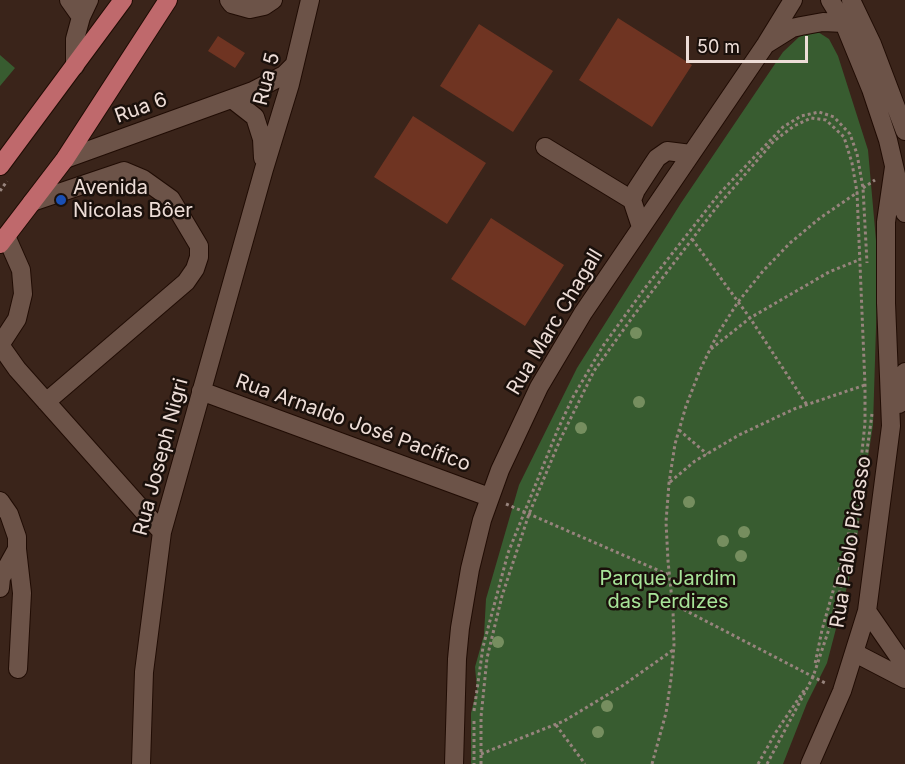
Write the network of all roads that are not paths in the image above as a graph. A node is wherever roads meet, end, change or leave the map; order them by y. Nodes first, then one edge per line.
1 (69, 0) edge
2 (89, 0) edge
3 (123, 0) edge
4 (168, 0) edge
5 (229, 0) edge
6 (273, 0) edge
7 (310, 0) edge
8 (793, 0) edge
9 (830, 0) edge
10 (851, 0) edge
11 (81, 17) junction
12 (844, 23) junction
13 (766, 44) junction
14 (78, 61) junction
15 (294, 65) junction
16 (232, 99) junction
17 (905, 131) edge
18 (545, 147) dead end
19 (690, 154) junction
20 (65, 159) junction
21 (0, 166) edge
22 (894, 167) junction
23 (264, 169) junction
24 (632, 200) junction
25 (32, 202) junction
26 (905, 213) edge
27 (640, 227) junction
28 (3, 240) edge
29 (905, 372) edge
30 (201, 391) junction
31 (46, 402) junction
32 (891, 426) junction
33 (489, 496) junction
34 (0, 501) edge
35 (162, 532) junction
36 (17, 549) junction
37 (0, 588) edge
38 (867, 611) junction
39 (855, 652) junction
40 (905, 666) edge
41 (18, 669) dead end
42 (905, 679) edge
43 (141, 764) edge
44 (454, 764) edge
45 (810, 764) edge

1 - 11 street
2 - 11 street
3 - 14 main road
4 - 20 main road
5 - 6 street
7 - 15 street, Rua 5
8 - 13 street, Rua Marc Chagall
9 - 12 street
10 - 17 street
11 - 14 street
12 - 13 street, Rua Marc Chagall
12 - 22 street
13 - 19 street, Rua Marc Chagall
14 - 21 main road
15 - 16 street, Rua 6
15 - 23 street, Rua 5
16 - 20 street, Rua 6
16 - 23 street
18 - 24 street
19 - 24 street
19 - 27 street, Rua Marc Chagall
20 - 25 main road
22 - 26 street
22 - 32 street, Rua Pablo Picasso
23 - 30 street, Rua Joseph Nigri
24 - 27 street
25 - 28 main road
25 - 31 street
27 - 33 street, Rua Marc Chagall
28 - 31 street
29 - 32 street, Rua Pablo Picasso
30 - 33 street, Rua Arnaldo José Pacífico
30 - 35 street, Rua Joseph Nigri
31 - 35 street
32 - 38 street, Rua Pablo Picasso
33 - 44 street, Rua Marc Chagall
34 - 36 street
35 - 43 street, Rua Joseph Nigri
36 - 37 street
36 - 41 street
38 - 39 street, Rua Pablo Picasso
38 - 40 street
39 - 42 street
39 - 45 street, Rua Pablo Picasso

